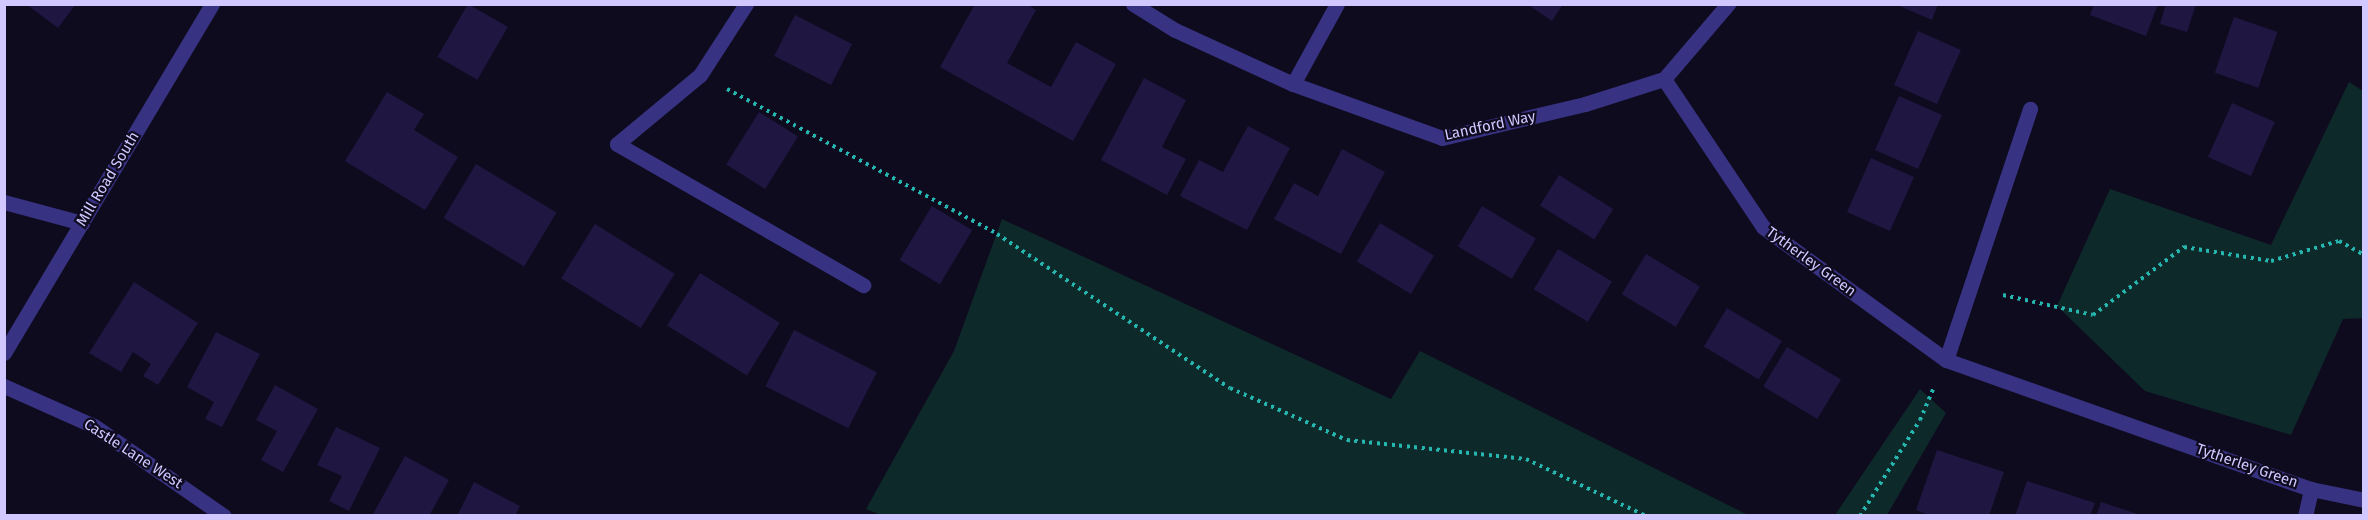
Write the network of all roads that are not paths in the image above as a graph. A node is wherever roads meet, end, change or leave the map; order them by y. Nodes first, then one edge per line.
1 (212, 4) edge
2 (746, 4) edge
3 (1133, 4) edge
4 (1337, 4) edge
5 (1728, 4) edge
6 (1664, 79) junction
7 (1293, 84) junction
8 (2030, 109) dead end
9 (4, 202) edge
10 (82, 224) junction
11 (863, 285) dead end
12 (4, 353) edge
13 (1946, 360) junction
14 (4, 386) edge
15 (2311, 489) junction
16 (2364, 500) edge
17 (224, 516) edge
18 (2305, 516) edge

1 - 10 street, Mill Road South
2 - 11 street
3 - 7 street, Landford Way
4 - 7 street
5 - 6 street
6 - 7 street, Landford Way
6 - 13 street, Tytherley Green
8 - 13 street
9 - 10 street
10 - 12 street, Mill Road South
13 - 15 street, Tytherley Green
14 - 17 street, Castle Lane West
15 - 16 street, Tytherley Green
15 - 18 street, Tytherley Green

